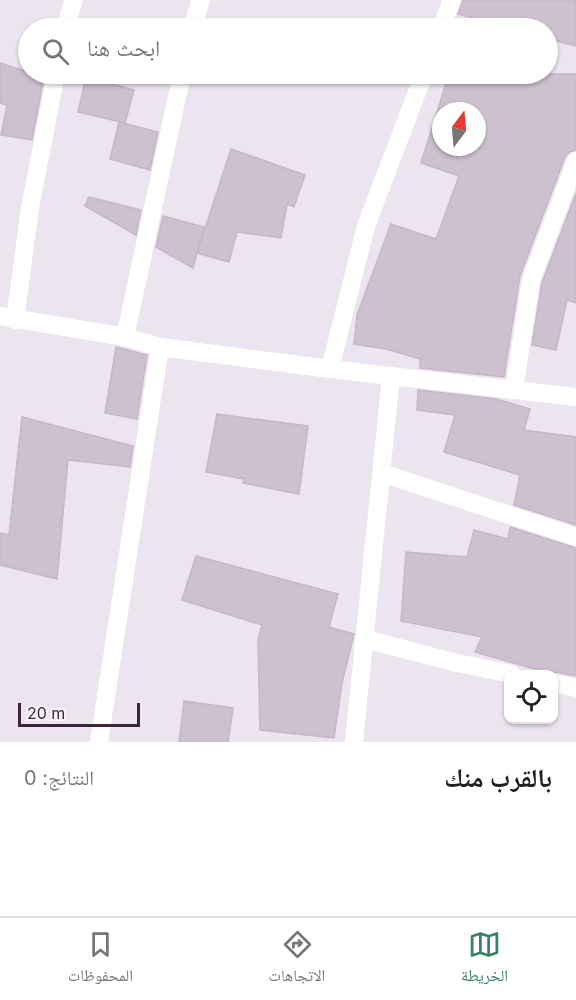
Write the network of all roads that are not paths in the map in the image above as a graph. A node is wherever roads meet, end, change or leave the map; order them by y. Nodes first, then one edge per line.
1 (74, 0) edge
2 (201, 0) edge
3 (452, 0) edge
4 (68, 18) edge
5 (195, 18) edge
6 (445, 18) edge
7 (54, 84) edge
8 (180, 84) edge
9 (420, 84) edge
10 (576, 161) edge
11 (7, 318) edge
12 (125, 337) junction
13 (159, 346) junction
14 (330, 369) junction
15 (391, 376) junction
16 (514, 390) junction
17 (576, 397) edge
18 (382, 473) junction
19 (576, 537) edge
20 (365, 639) junction
21 (504, 673) edge
22 (558, 684) edge
23 (576, 688) edge
24 (99, 742) edge
25 (354, 742) edge

1 - 4 street
2 - 5 street
3 - 6 street
7 - 11 street
8 - 12 street
9 - 14 street
10 - 16 street
11 - 12 street
12 - 13 street
13 - 14 street
13 - 24 street
14 - 15 street
15 - 16 street
15 - 18 street
16 - 17 street
18 - 19 street
18 - 20 street
20 - 21 street
20 - 25 street
22 - 23 street

